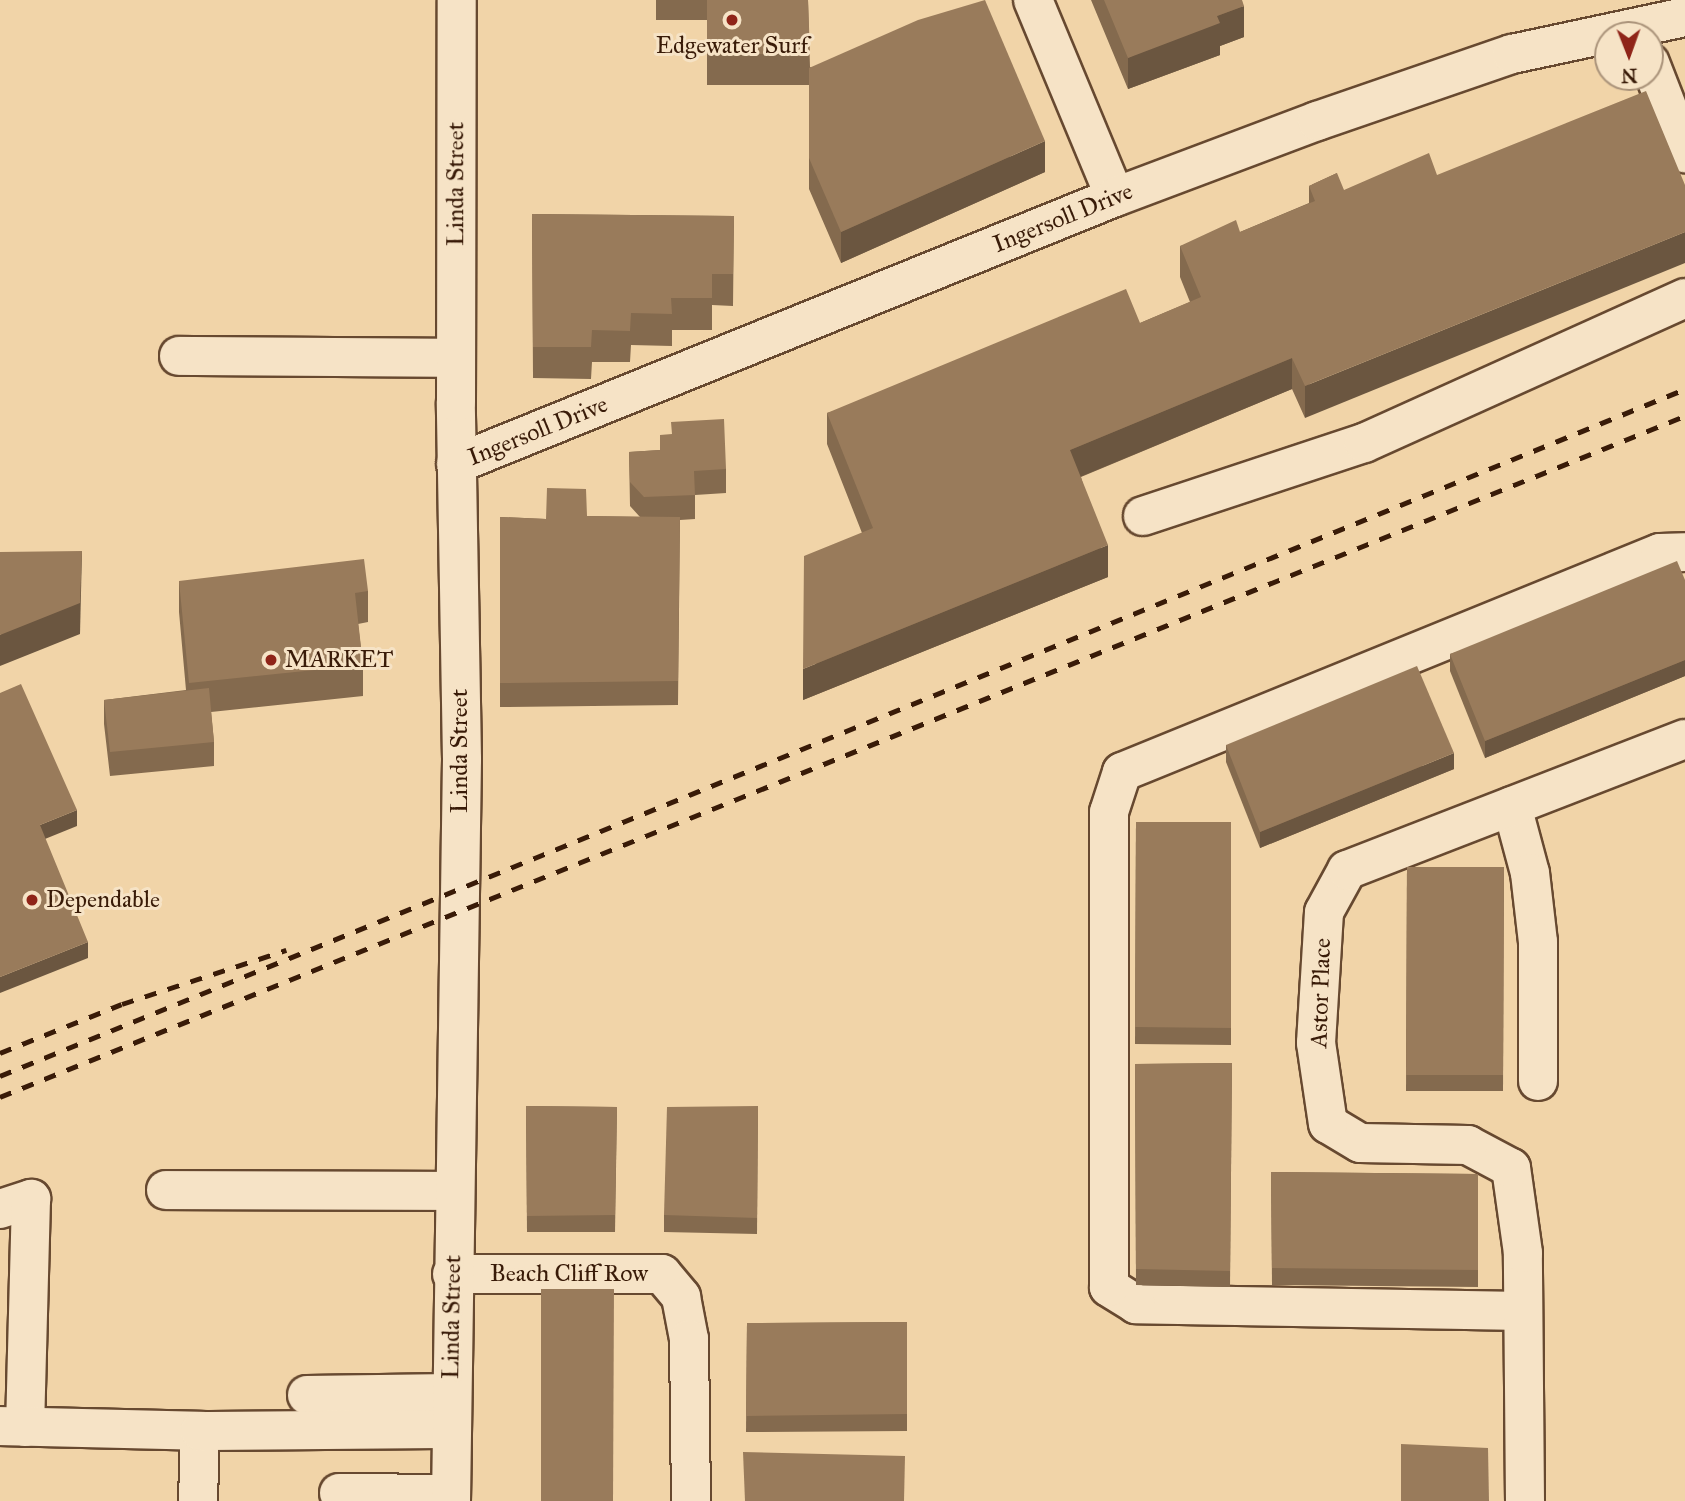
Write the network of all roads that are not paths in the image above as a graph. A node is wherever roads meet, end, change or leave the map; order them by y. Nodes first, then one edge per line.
1 (457, 0) edge
2 (1033, 0) edge
3 (1685, 17) edge
4 (1664, 23) edge
5 (1594, 38) edge
6 (1661, 91) edge
7 (1685, 153) edge
8 (1115, 197) junction
9 (1685, 298) edge
10 (179, 356) dead end
11 (456, 358) junction
12 (456, 464) junction
13 (1143, 516) dead end
14 (1685, 552) edge
15 (1685, 739) edge
16 (1512, 806) junction
17 (1538, 1082) dead end
18 (166, 1190) dead end
19 (454, 1191) junction
20 (0, 1209) edge
21 (452, 1274) junction
22 (1523, 1311) junction
23 (307, 1395) dead end
24 (451, 1411) junction
25 (12, 1427) edge
26 (200, 1431) junction
27 (339, 1493) dead end
28 (451, 1497) edge
29 (198, 1501) edge
30 (691, 1501) edge
31 (1525, 1501) edge

1 - 11 street, Linda Street
2 - 8 street
3 - 4 street, Ingersoll Drive
5 - 8 street, Ingersoll Drive
6 - 7 street
8 - 12 street, Ingersoll Drive
9 - 13 street
10 - 11 street
11 - 12 street, Linda Street
12 - 19 street, Linda Street
14 - 22 street
15 - 16 street, Astor Place
16 - 17 street
16 - 22 street, Astor Place
18 - 19 street
19 - 21 street, Linda Street
20 - 25 street
21 - 24 street, Linda Street
21 - 30 street, Beach Cliff Row
22 - 31 street, Astor Place
23 - 24 street
24 - 26 street
24 - 28 street, Linda Street
25 - 26 street
26 - 29 street
27 - 28 street

